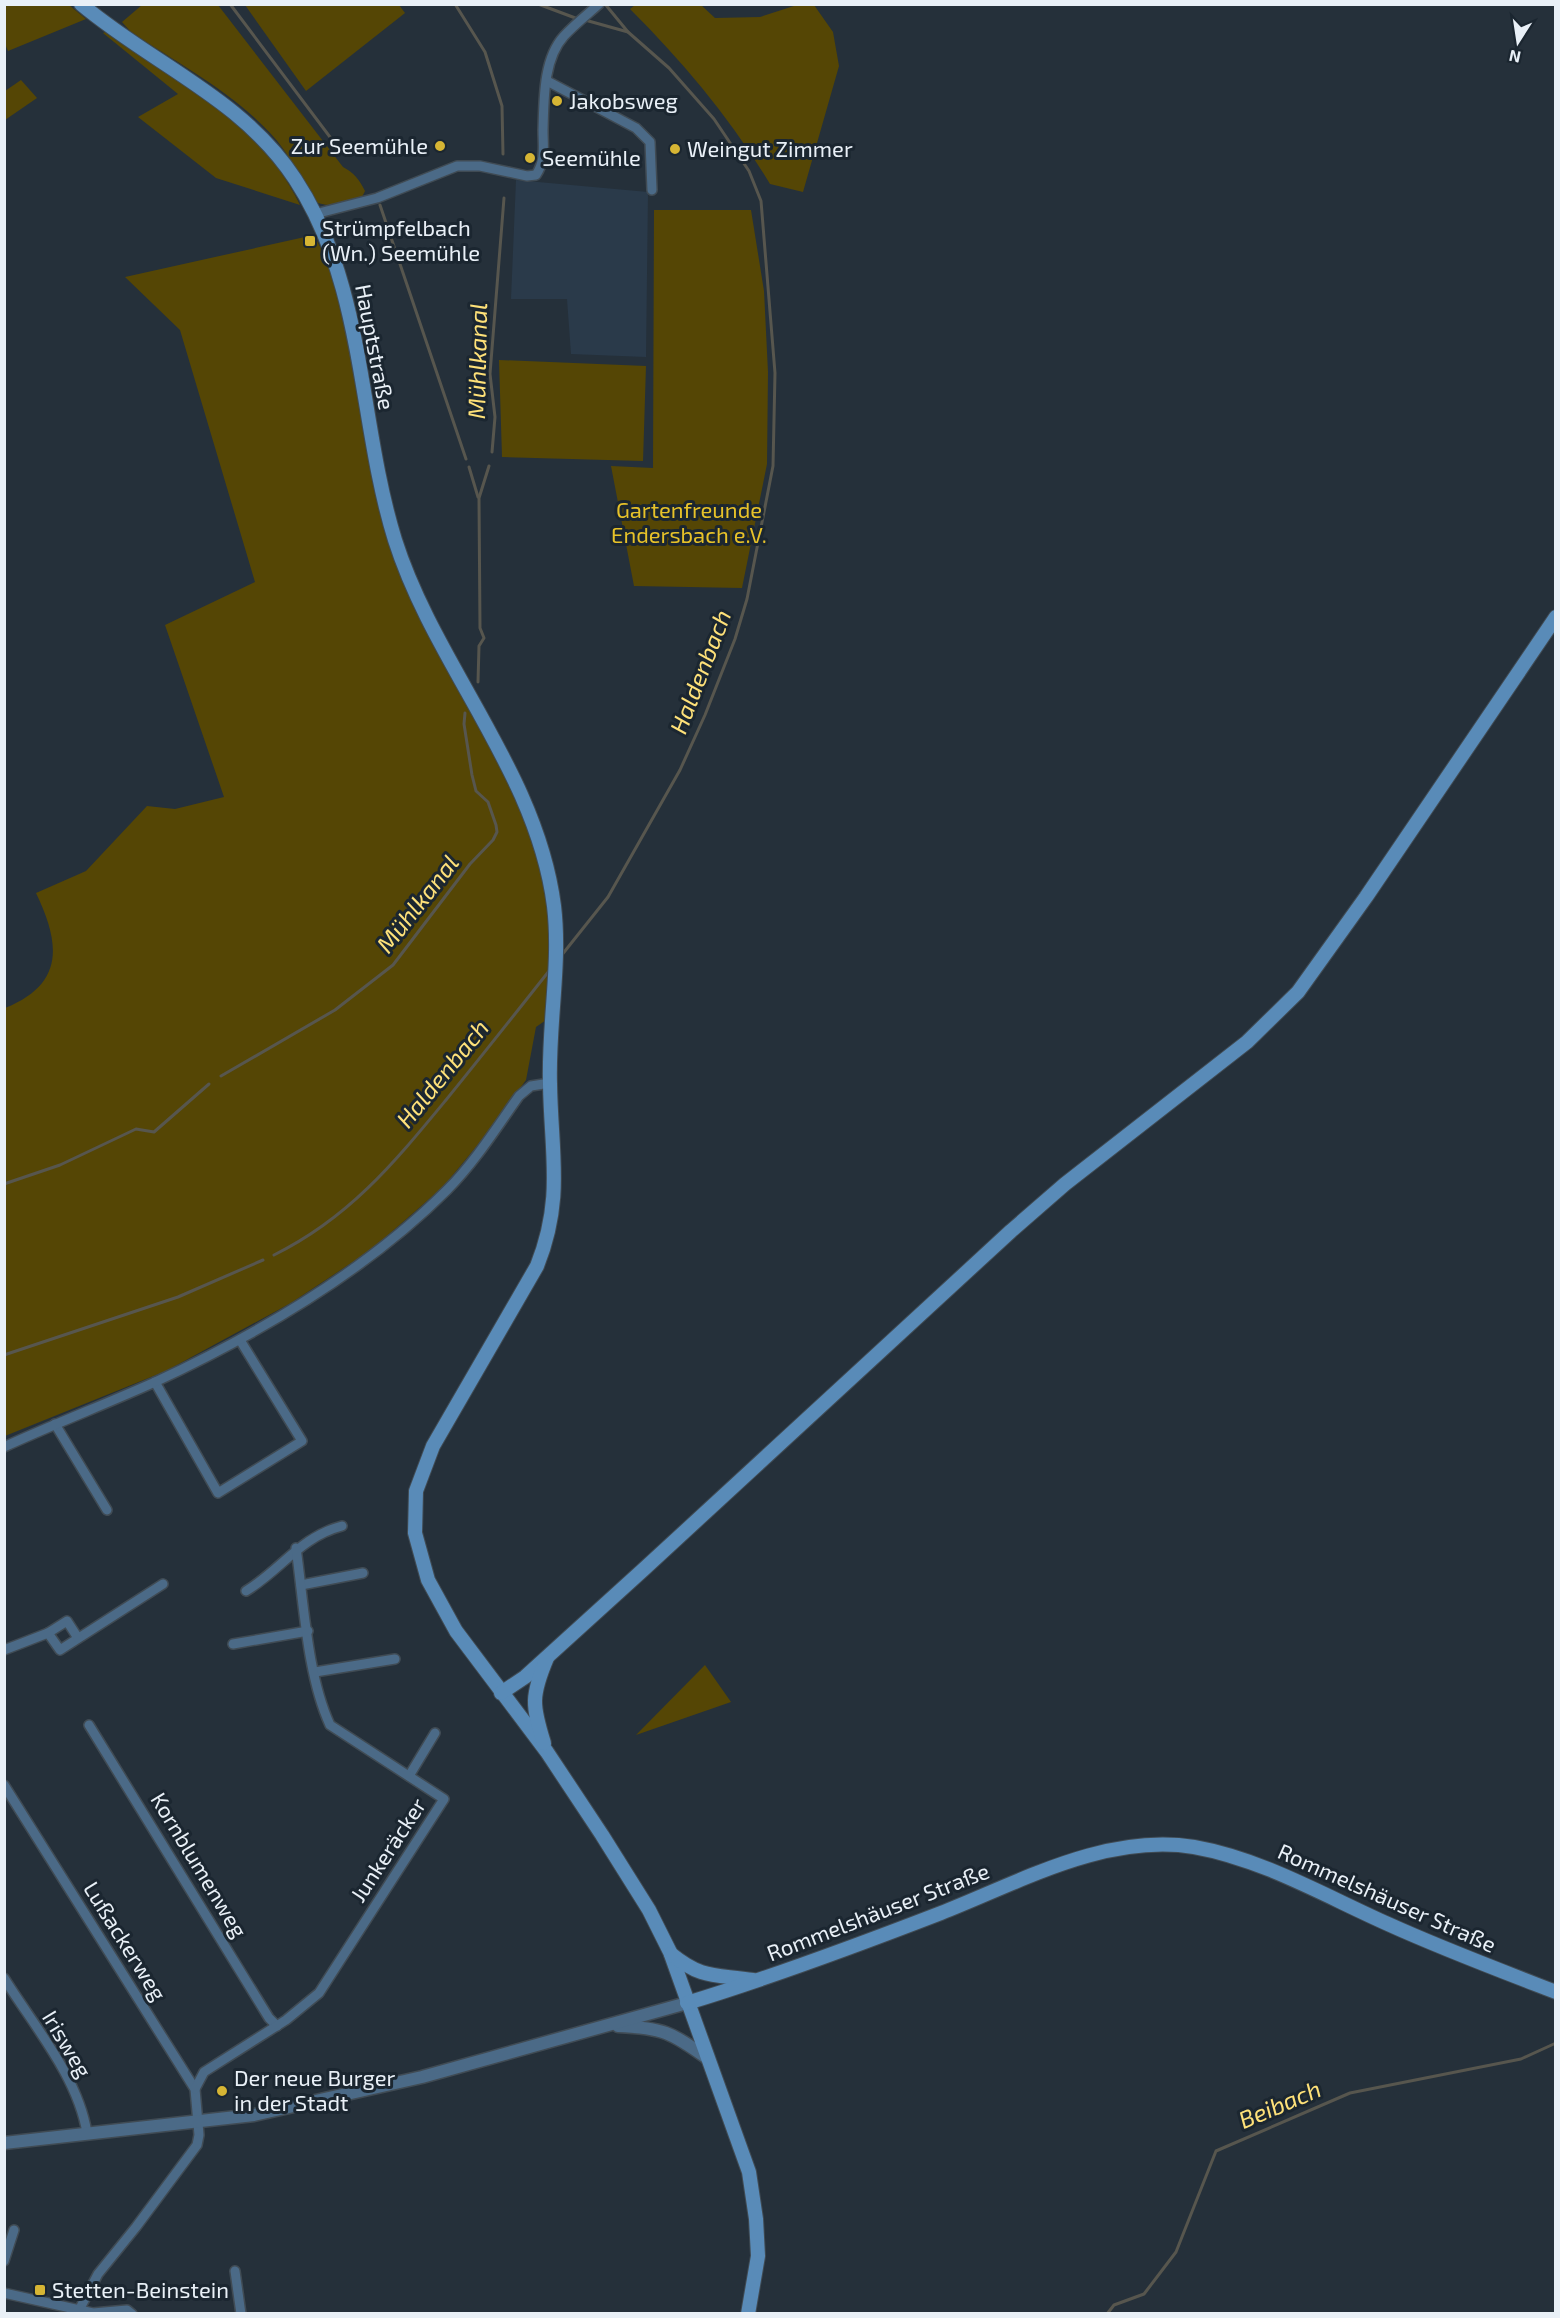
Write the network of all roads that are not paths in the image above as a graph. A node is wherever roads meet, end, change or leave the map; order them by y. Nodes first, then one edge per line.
1 (81, 4) edge
2 (599, 5) edge
3 (547, 81) junction
4 (652, 190) dead end
5 (315, 214) junction
6 (1556, 617) edge
7 (550, 1083) junction
8 (240, 1340) junction
9 (155, 1382) junction
10 (55, 1424) junction
11 (4, 1446) edge
12 (107, 1510) dead end
13 (342, 1526) dead end
14 (296, 1548) junction
15 (363, 1573) dead end
16 (163, 1584) dead end
17 (301, 1585) junction
18 (246, 1591) dead end
19 (308, 1631) junction
20 (48, 1633) junction
21 (78, 1638) junction
22 (233, 1644) dead end
23 (4, 1650) edge
24 (549, 1654) junction
25 (395, 1659) dead end
26 (315, 1672) junction
27 (501, 1694) junction
28 (89, 1725) dead end
29 (435, 1733) dead end
30 (547, 1752) junction
31 (409, 1776) junction
32 (4, 1785) edge
33 (670, 1952) junction
34 (4, 1978) edge
35 (755, 1981) junction
36 (1556, 1992) edge
37 (687, 2003) junction
38 (277, 2025) junction
39 (605, 2026) junction
40 (707, 2058) junction
41 (195, 2089) junction
42 (198, 2122) junction
43 (87, 2133) junction
44 (4, 2143) edge
45 (14, 2230) dead end
46 (4, 2261) edge
47 (235, 2271) dead end
48 (4, 2293) edge
49 (77, 2311) edge
50 (132, 2313) edge
51 (242, 2313) edge
52 (748, 2313) edge

1 - 5 main road, Hauptstraße
2 - 3 street
3 - 4 street
3 - 5 street
5 - 7 main road, Hauptstraße
6 - 24 main road
7 - 8 street
7 - 27 main road, Hauptstraße
8 - 9 street
8 - 9 street
9 - 10 street
10 - 11 street
10 - 12 street
13 - 14 street
14 - 17 street, Junkeräcker
14 - 18 street
15 - 17 street
16 - 21 street
17 - 19 street, Junkeräcker
19 - 22 street
19 - 26 street, Junkeräcker
20 - 21 street
20 - 21 street
20 - 23 street
24 - 27 main road
24 - 30 main road
25 - 26 street
26 - 31 street, Junkeräcker
27 - 30 main road, Hauptstraße
28 - 38 street, Kornblumenweg
29 - 31 street
30 - 33 main road
31 - 38 street, Junkeräcker
32 - 41 street, Lußackerweg
33 - 35 main road
33 - 37 main road
34 - 43 street, Irisweg
35 - 36 main road, Rommelshäuser Straße
35 - 37 main road, Rommelshäuser Straße
37 - 39 street, Rommelshäuser Straße
37 - 40 main road
38 - 41 street, Junkeräcker
39 - 40 street
39 - 42 street, Rommelshäuser Straße
40 - 52 main road
41 - 42 street, Lußackerweg
42 - 43 street, Rommelshäuser Straße
42 - 49 street, Lußackerweg
43 - 44 street, Rommelshäuser Straße
45 - 46 street
47 - 51 street
48 - 49 street
49 - 50 street

